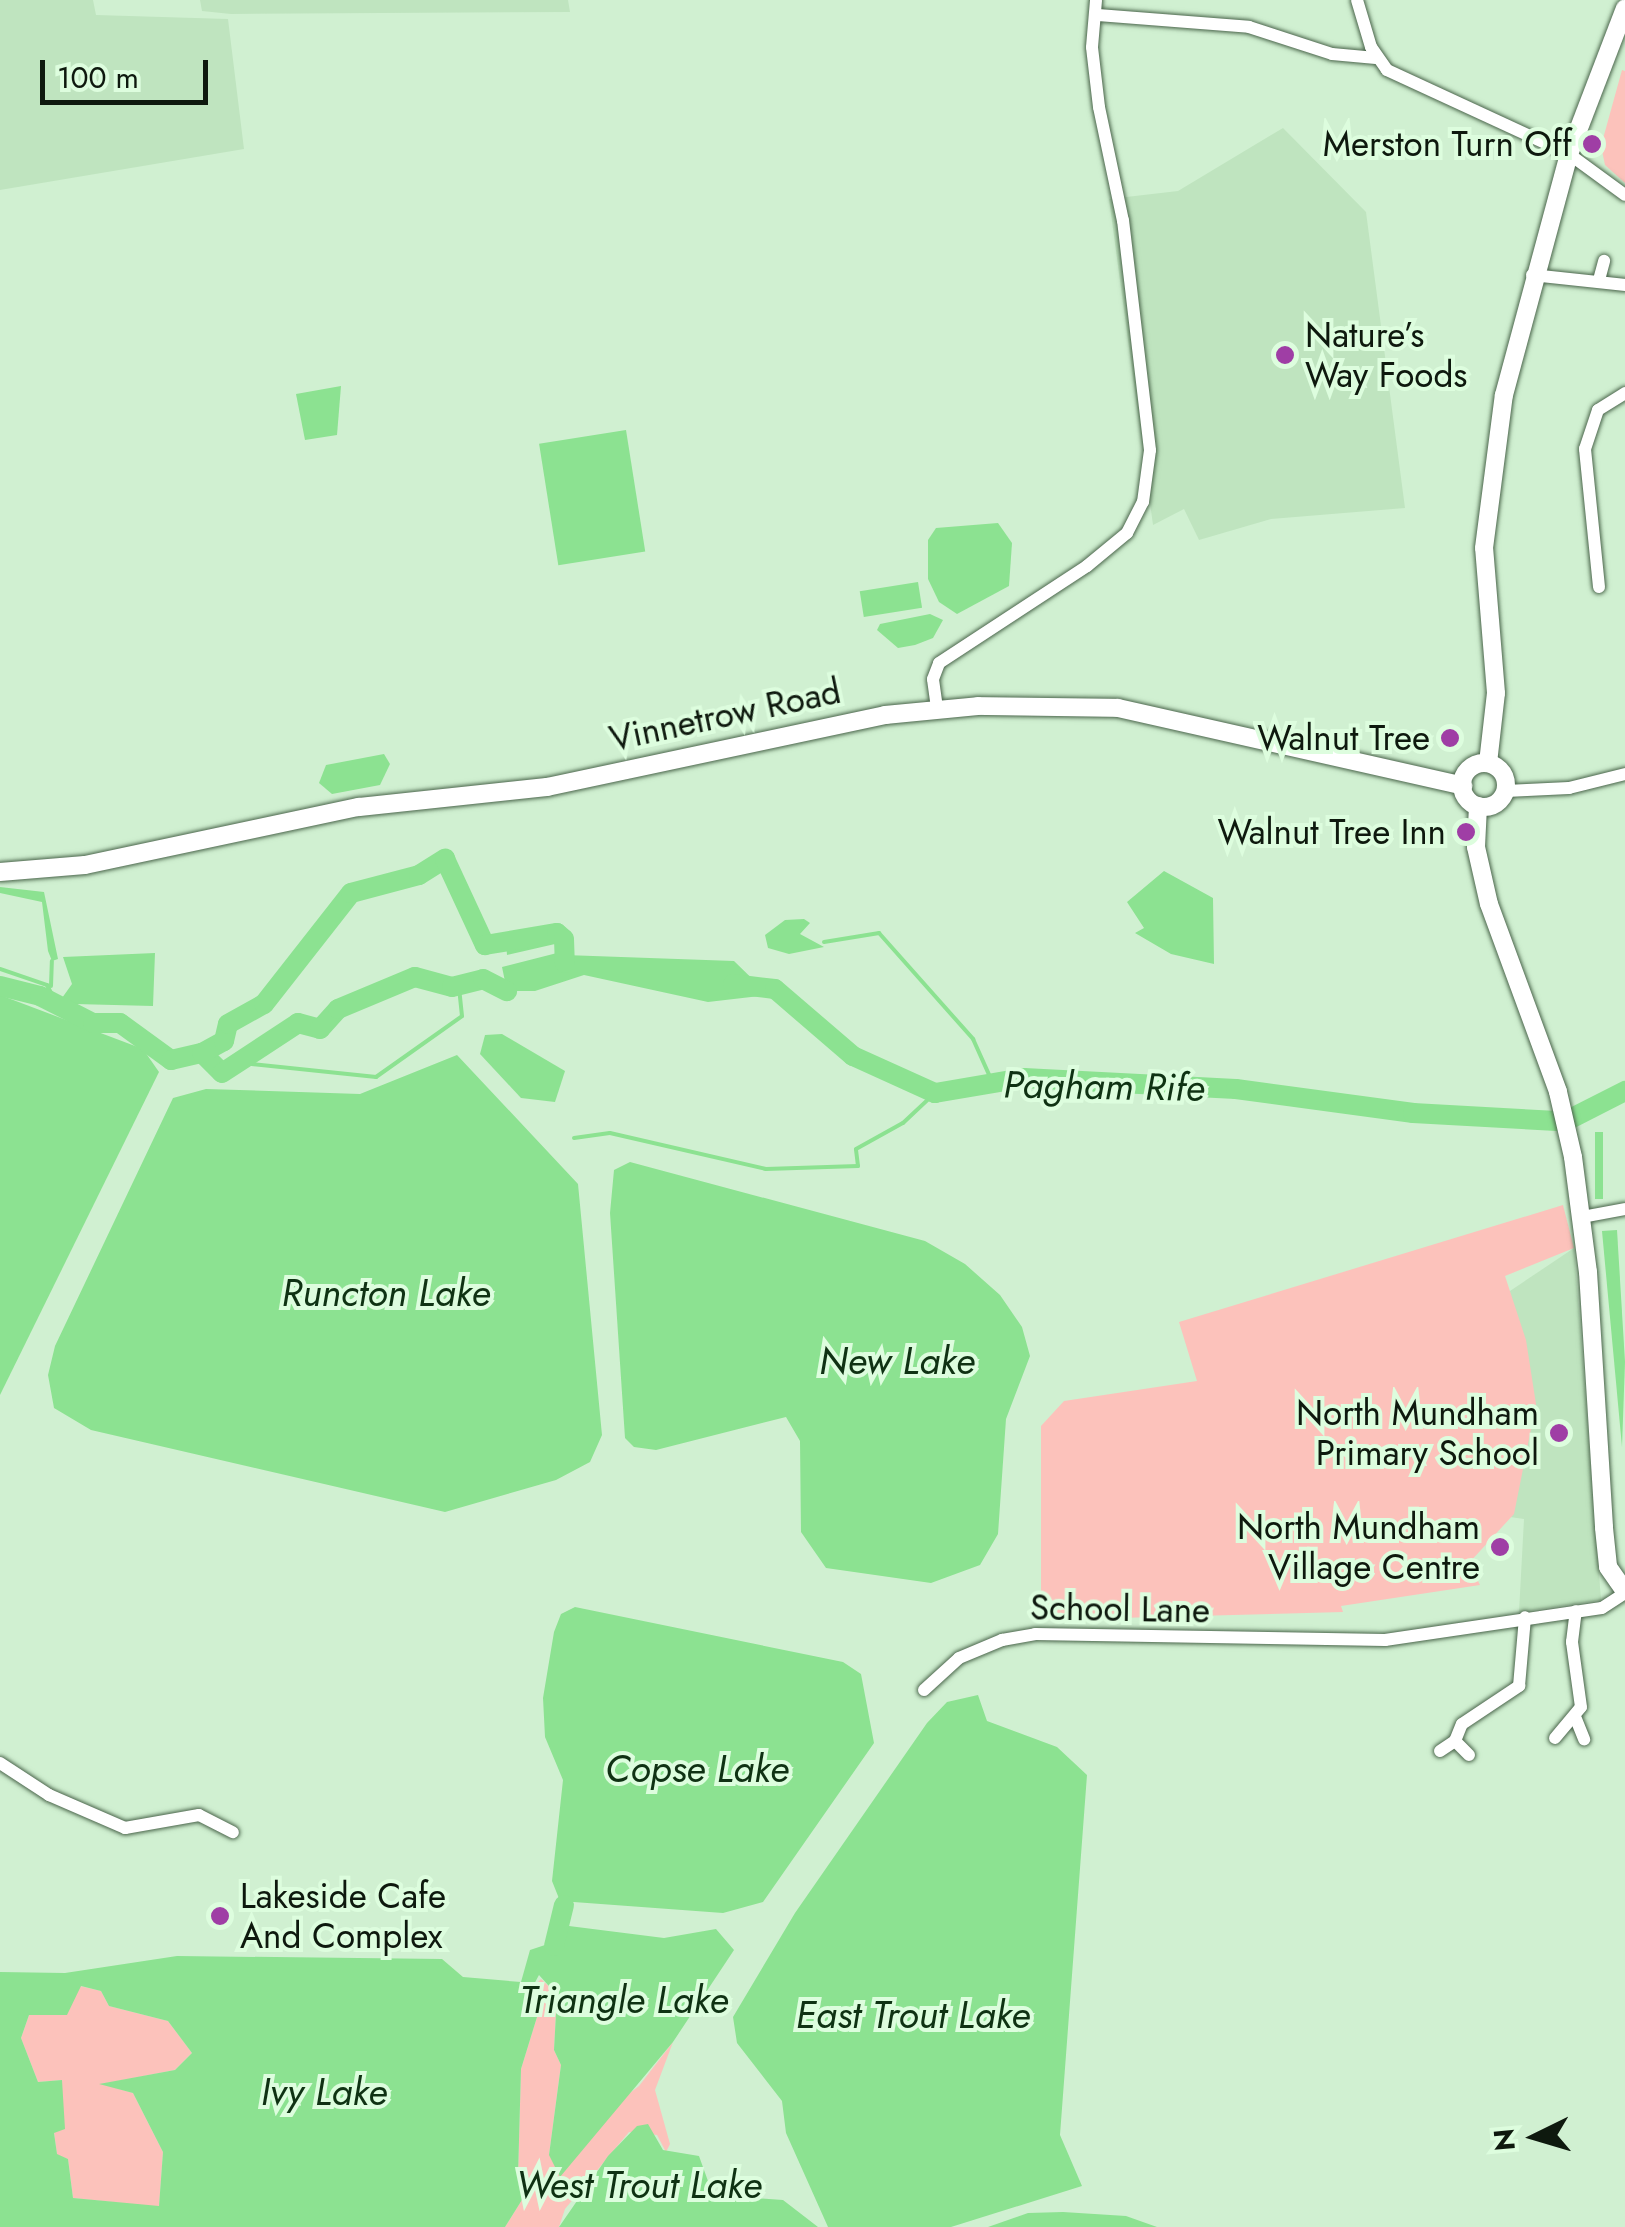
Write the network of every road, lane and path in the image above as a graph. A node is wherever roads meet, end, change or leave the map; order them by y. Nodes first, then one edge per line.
1 (1096, 0) edge
2 (1357, 0) edge
3 (1625, 8) edge
4 (1098, 16) junction
5 (1376, 58) junction
6 (1569, 154) junction
7 (1625, 194) edge
8 (1604, 261) dead end
9 (1532, 275) junction
10 (1598, 280) junction
11 (1625, 285) edge
12 (1625, 393) edge
13 (1599, 588) dead end
14 (937, 708) junction
15 (1488, 763) junction
16 (1625, 774) edge
17 (1462, 786) junction
18 (1506, 790) junction
19 (1478, 806) junction
20 (0, 872) edge
21 (1625, 1210) edge
22 (1582, 1217) junction
23 (1625, 1592) edge
24 (1576, 1612) junction
25 (1525, 1617) junction
26 (924, 1690) dead end
27 (1576, 1719) junction
28 (1555, 1738) dead end
29 (1584, 1739) dead end
30 (1455, 1741) junction
31 (1440, 1751) dead end
32 (1469, 1754) dead end
33 (0, 1762) edge
34 (233, 1832) dead end

1 - 4 street
2 - 5 street
3 - 6 main road
4 - 5 street
4 - 14 street
5 - 6 street
6 - 7 street
6 - 9 main road
8 - 10 street
9 - 10 street
9 - 15 main road
10 - 11 street
12 - 13 street
14 - 17 main road, Vinnetrow Road
14 - 20 main road, Vinnetrow Road
15 - 17 main road
15 - 18 main road
16 - 18 street
17 - 19 main road
18 - 19 main road
19 - 22 main road
21 - 22 street
22 - 23 main road
23 - 24 street, School Lane
24 - 25 street, School Lane
24 - 27 street
25 - 26 street, School Lane
25 - 30 street
27 - 28 street
27 - 29 street
30 - 31 street
30 - 32 street
33 - 34 street

